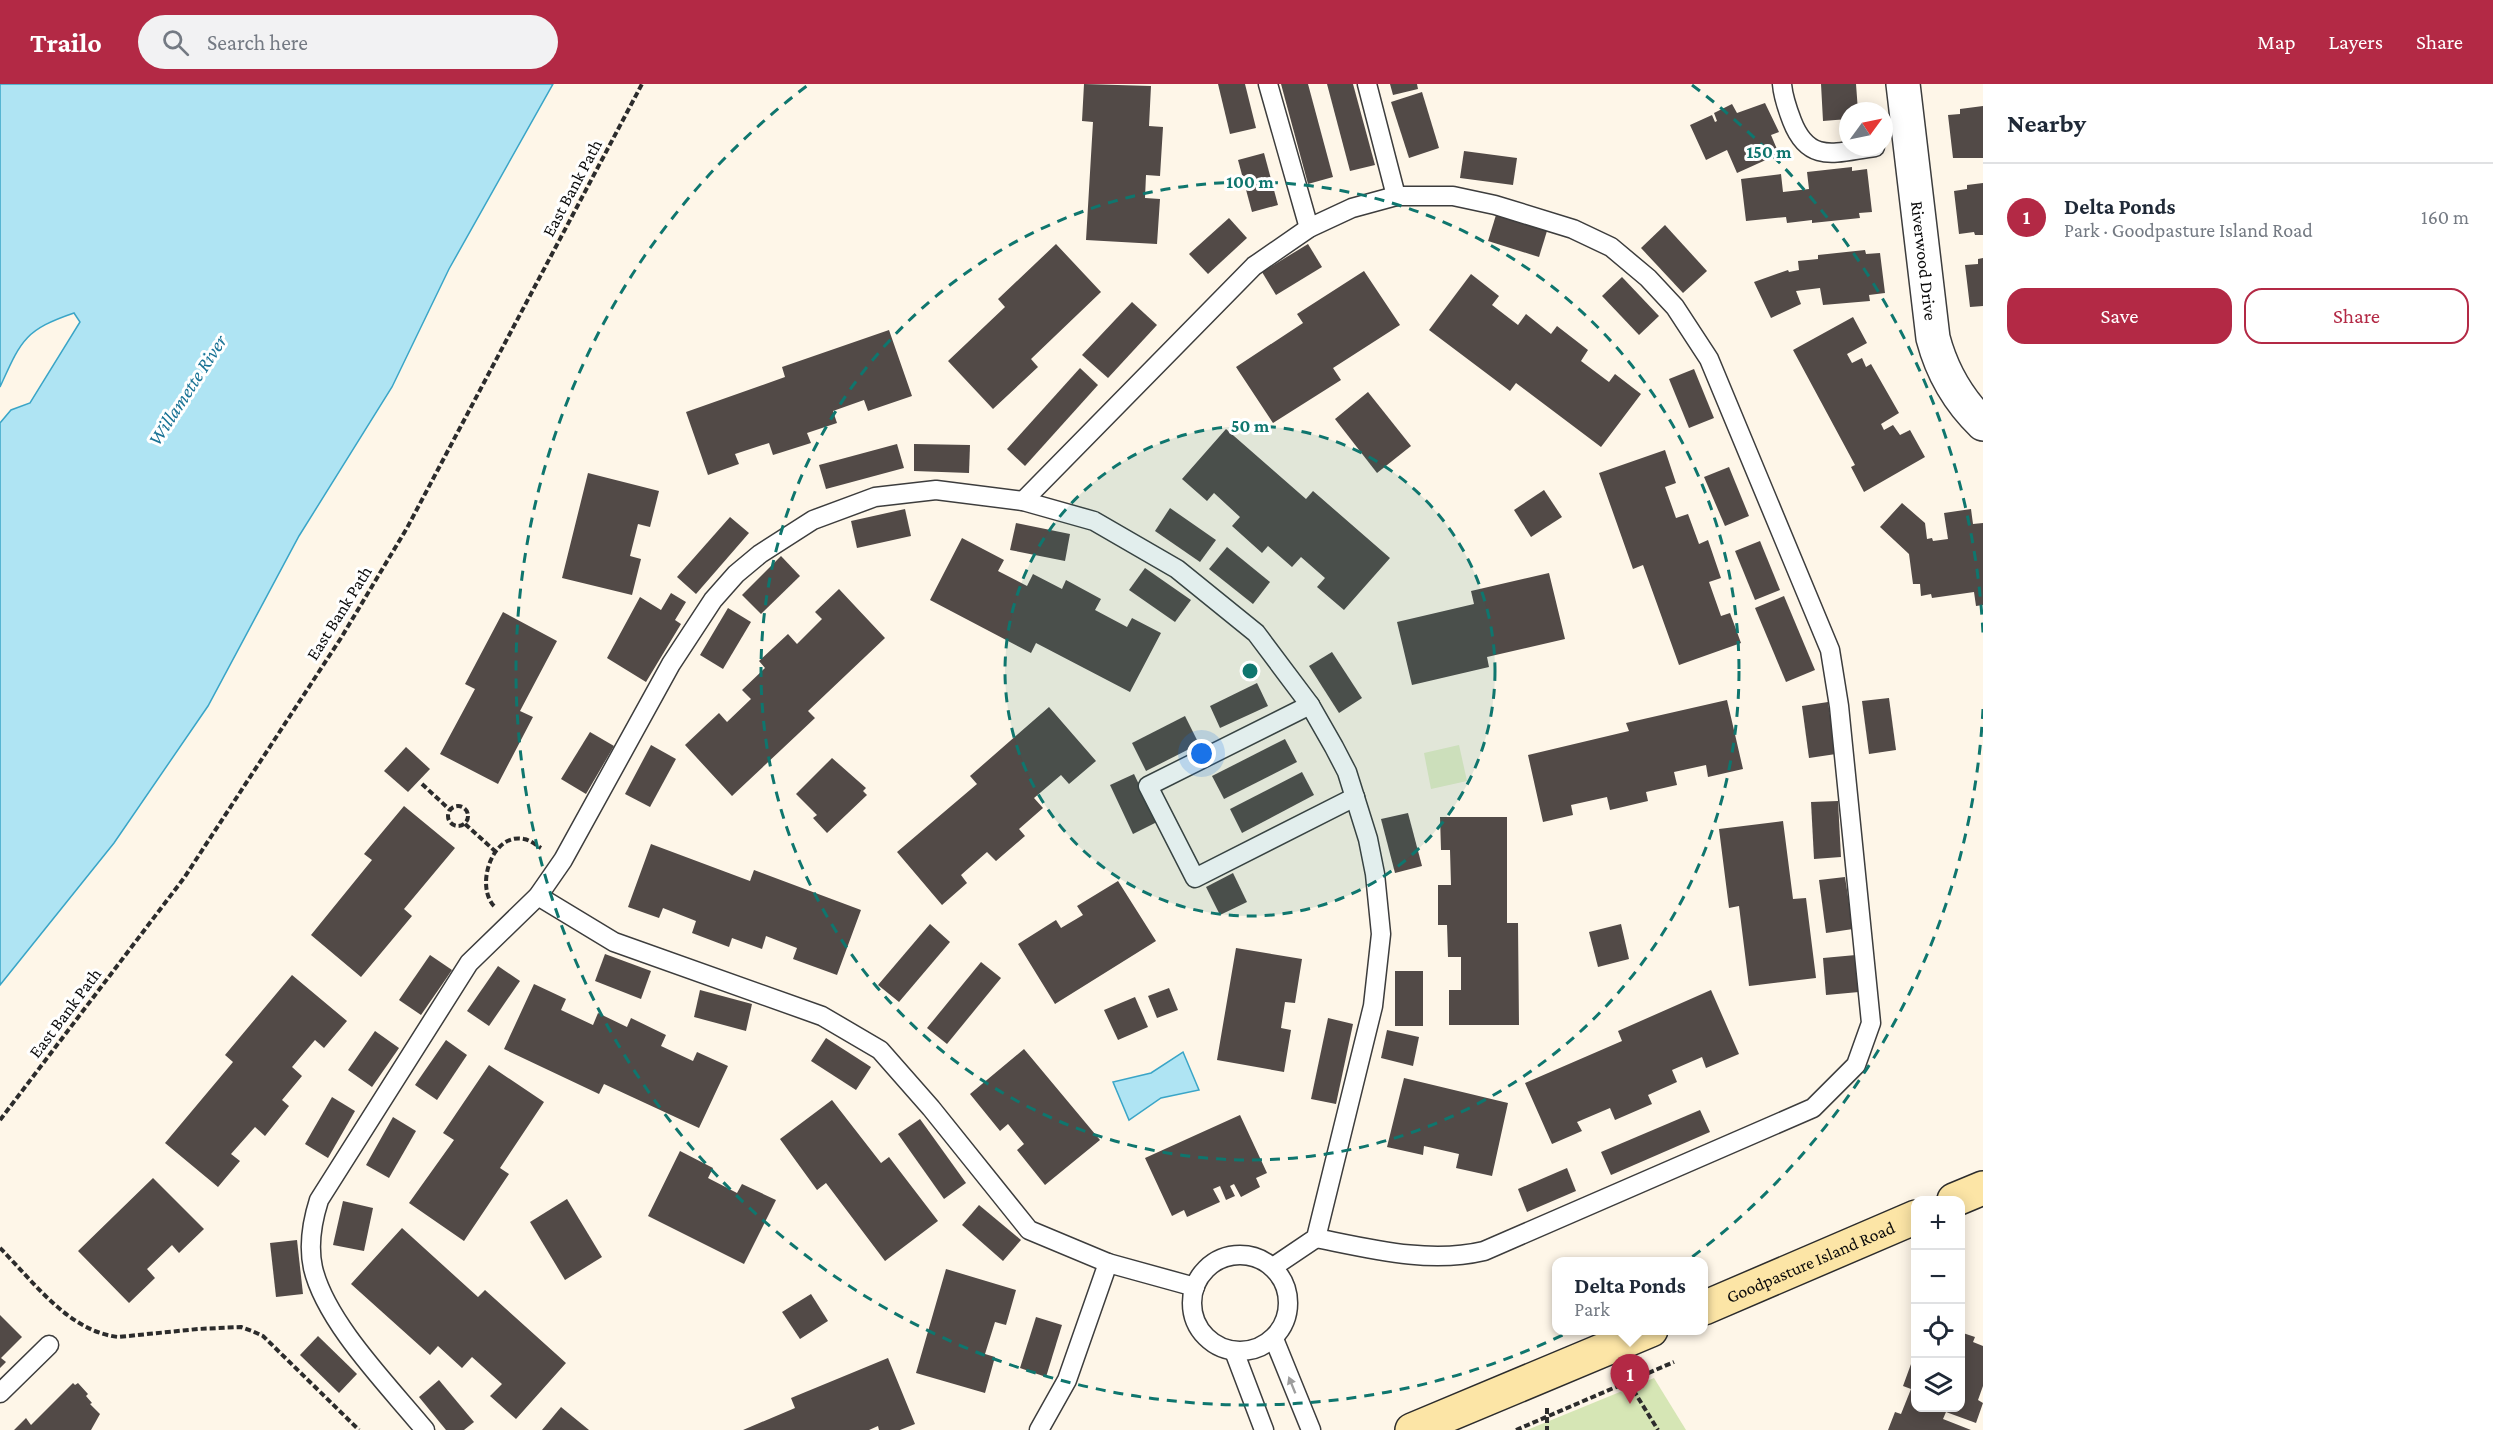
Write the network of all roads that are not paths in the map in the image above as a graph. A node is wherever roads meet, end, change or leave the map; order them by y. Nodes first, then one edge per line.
1 (1268, 84) edge
2 (1367, 84) edge
3 (1903, 84) edge
4 (1778, 88) edge
5 (1897, 144) edge
6 (1839, 152) edge
7 (1396, 196) junction
8 (1309, 228) junction
9 (1983, 424) edge
10 (1023, 501) junction
11 (1310, 705) junction
12 (1355, 797) junction
13 (538, 896) junction
14 (1983, 1188) edge
15 (1964, 1196) edge
16 (1911, 1219) edge
17 (1316, 1238) junction
18 (1108, 1263) junction
19 (1273, 1267) junction
20 (1195, 1287) junction
21 (1708, 1306) edge
22 (1639, 1335) edge
23 (1274, 1339) junction
24 (49, 1345) dead end
25 (1234, 1352) junction
26 (0, 1393) edge
27 (425, 1430) edge
28 (1039, 1430) edge
29 (1264, 1430) edge
30 (1311, 1430) edge
31 (1412, 1430) edge

1 - 8 lane
2 - 7 lane
3 - 5 street, Riverwood Drive
4 - 6 lane
5 - 9 street, Riverwood Drive
7 - 8 lane
7 - 17 lane
8 - 10 lane
10 - 11 lane
10 - 13 lane
11 - 12 lane
11 - 12 lane
12 - 17 lane
13 - 18 lane
13 - 27 lane
14 - 15 main road
16 - 21 main road, Goodpasture Island Road
17 - 19 lane
18 - 20 lane
18 - 28 lane
19 - 20 lane
19 - 23 lane
20 - 25 lane
22 - 31 main road
23 - 25 lane
30 -> 23 lane
24 - 26 lane
25 - 29 lane

